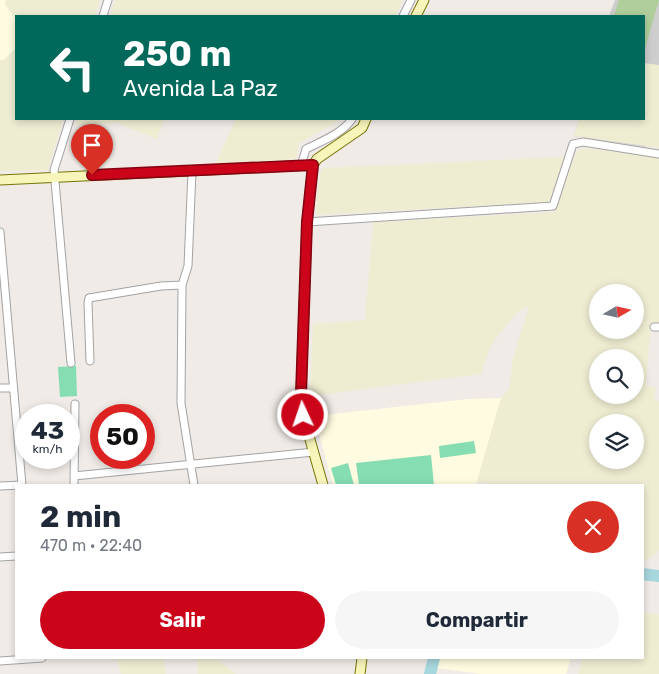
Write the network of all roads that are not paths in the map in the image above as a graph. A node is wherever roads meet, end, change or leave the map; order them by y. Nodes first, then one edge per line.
1 (108, 0) edge
2 (411, 0) edge
3 (424, 0) edge
4 (103, 15) edge
5 (404, 15) edge
6 (416, 15) edge
7 (70, 120) edge
8 (351, 120) edge
9 (366, 120) edge
10 (659, 154) edge
11 (313, 165) junction
12 (300, 166) junction
13 (192, 171) junction
14 (55, 177) junction
15 (0, 180) edge
16 (307, 222) junction
17 (0, 232) edge
18 (182, 284) junction
19 (90, 361) dead end
20 (71, 363) dead end
21 (0, 388) edge
22 (13, 388) junction
23 (314, 452) junction
24 (190, 465) junction
25 (74, 469) edge
26 (74, 476) junction
27 (22, 484) edge
28 (74, 484) edge
29 (194, 484) edge
30 (323, 484) edge
31 (15, 485) edge
32 (0, 486) edge
33 (15, 556) edge
34 (0, 557) edge
35 (28, 659) edge
36 (362, 659) edge
37 (0, 661) edge
38 (360, 674) edge

1 - 4 street
2 - 5 street
3 - 6 main road
7 - 14 street
8 - 12 street
9 - 11 main road
10 - 16 street
11 - 12 main road
11 - 16 main road
12 - 13 main road
13 - 14 main road
13 - 18 street
14 - 15 main road
14 - 20 street
16 - 23 main road
17 - 22 street
18 - 19 street
18 - 24 street
21 - 22 street
22 - 27 street
23 - 24 street
23 - 30 main road
24 - 26 street
24 - 29 street
25 - 26 street
26 - 28 street
31 - 32 street
33 - 34 street
35 - 37 street
36 - 38 main road

